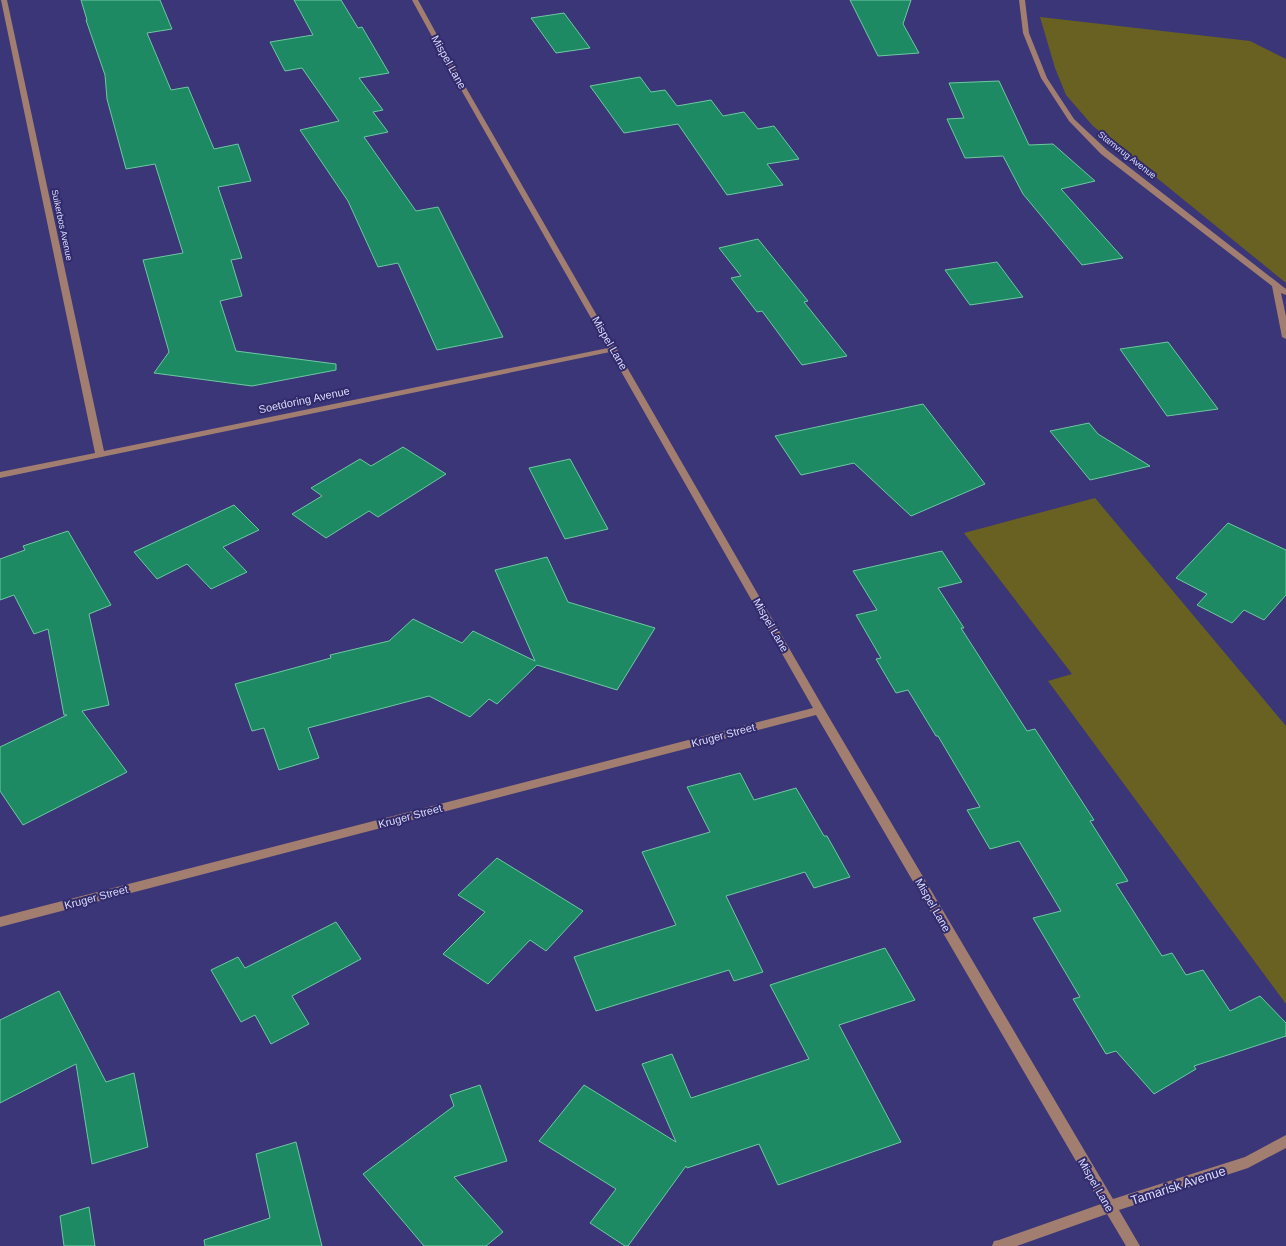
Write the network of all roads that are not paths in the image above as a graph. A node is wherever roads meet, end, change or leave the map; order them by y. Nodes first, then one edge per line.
1 (4, 0) edge
2 (415, 0) edge
3 (1022, 0) edge
4 (1276, 286) junction
5 (1286, 293) edge
6 (1286, 336) edge
7 (614, 349) junction
8 (100, 454) junction
9 (0, 475) edge
10 (819, 710) junction
11 (0, 922) edge
12 (1286, 1141) edge
13 (1109, 1207) junction
14 (999, 1246) edge
15 (1133, 1246) edge

1 - 8 street, Suikerbos Avenue
2 - 7 street, Mispel Lane
3 - 4 street, Stamvrug Avenue
4 - 5 street, Stamvrug Avenue
4 - 6 street
7 - 8 street, Soetdoring Avenue
7 - 10 street, Mispel Lane
8 - 9 street, Soetdoring Avenue
10 - 11 street, Kruger Street
10 - 13 street, Mispel Lane
12 - 13 street, Tamarisk Avenue
13 - 14 street, Tamarisk Avenue
13 - 15 street, Mispel Lane

